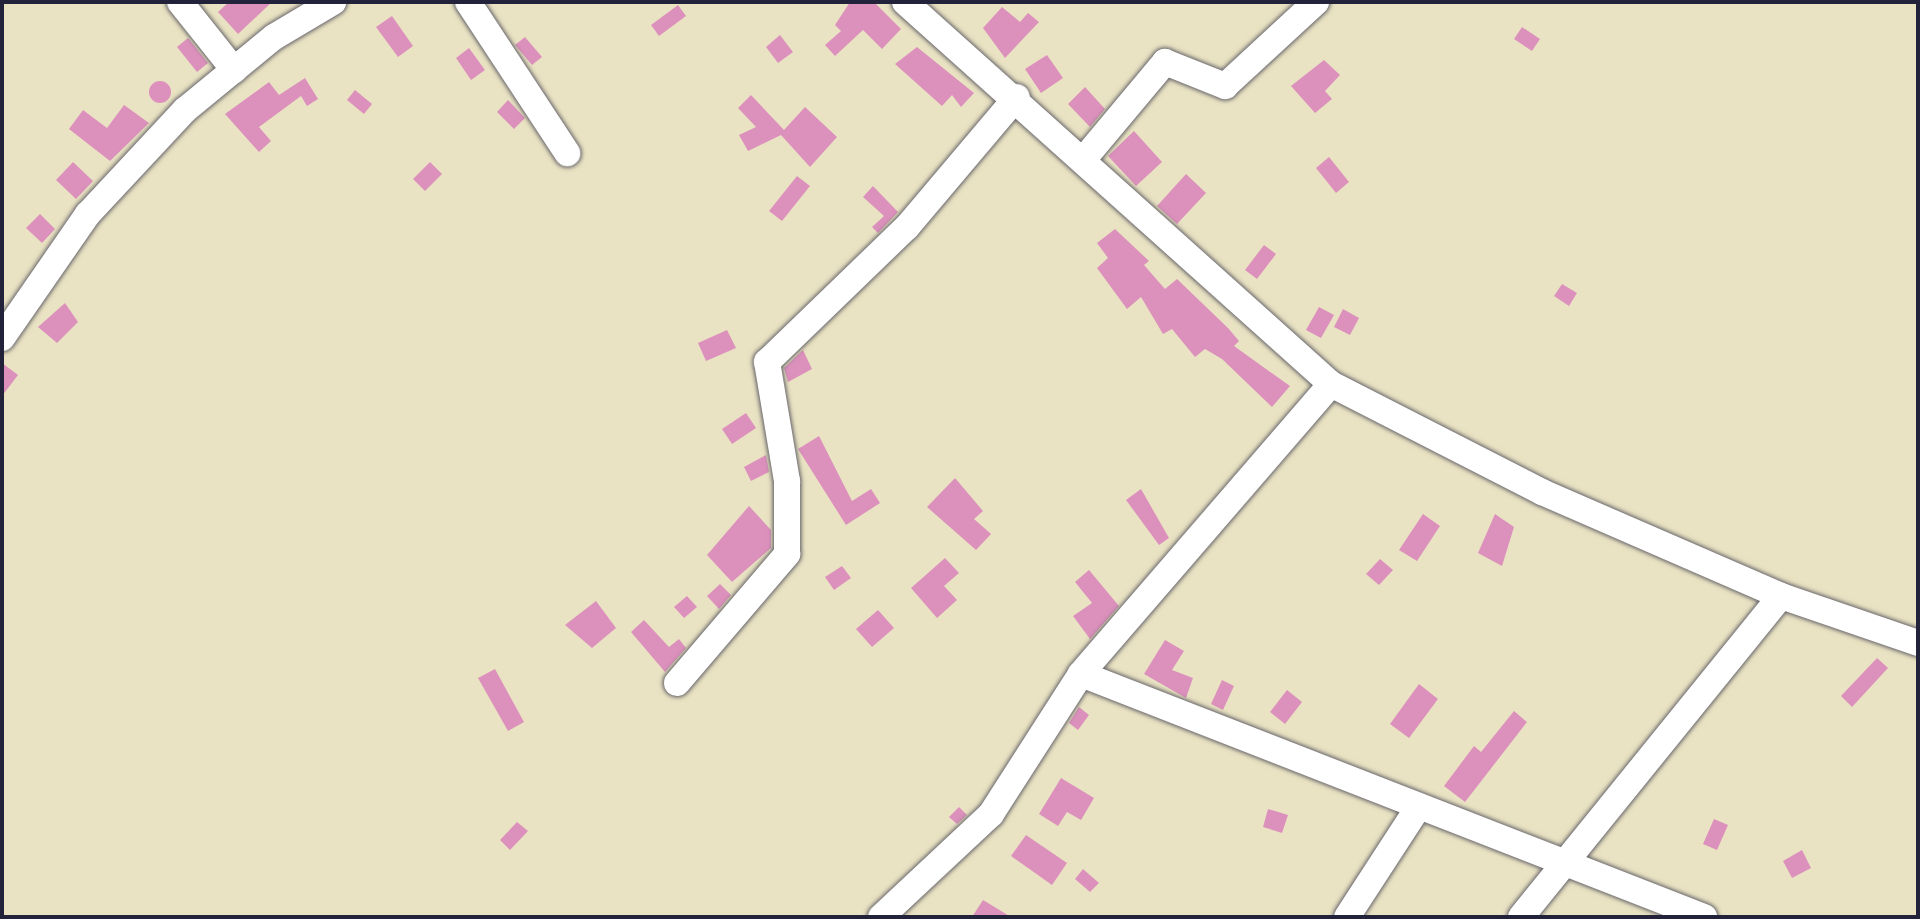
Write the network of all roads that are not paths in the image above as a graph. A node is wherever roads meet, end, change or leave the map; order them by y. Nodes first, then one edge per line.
1 (180, 2) edge
2 (333, 2) edge
3 (468, 2) edge
4 (905, 2) edge
5 (1316, 2) edge
6 (234, 70) junction
7 (1017, 97) junction
8 (567, 153) dead end
9 (1083, 160) junction
10 (2, 338) edge
11 (1331, 384) junction
12 (1781, 596) junction
13 (1918, 643) edge
14 (1081, 674) junction
15 (677, 683) dead end
16 (1419, 806) junction
17 (1560, 861) junction
18 (881, 917) edge
19 (1347, 917) edge
20 (1521, 917) edge
21 (1704, 917) edge

1 - 6 street
2 - 6 street
3 - 8 street
4 - 7 street
5 - 9 street
6 - 10 street
7 - 9 street
7 - 15 street
9 - 11 street
11 - 12 street
11 - 14 street
12 - 13 street
12 - 17 street
14 - 16 street
14 - 18 street
16 - 17 street
16 - 19 street
17 - 20 street
17 - 21 street

